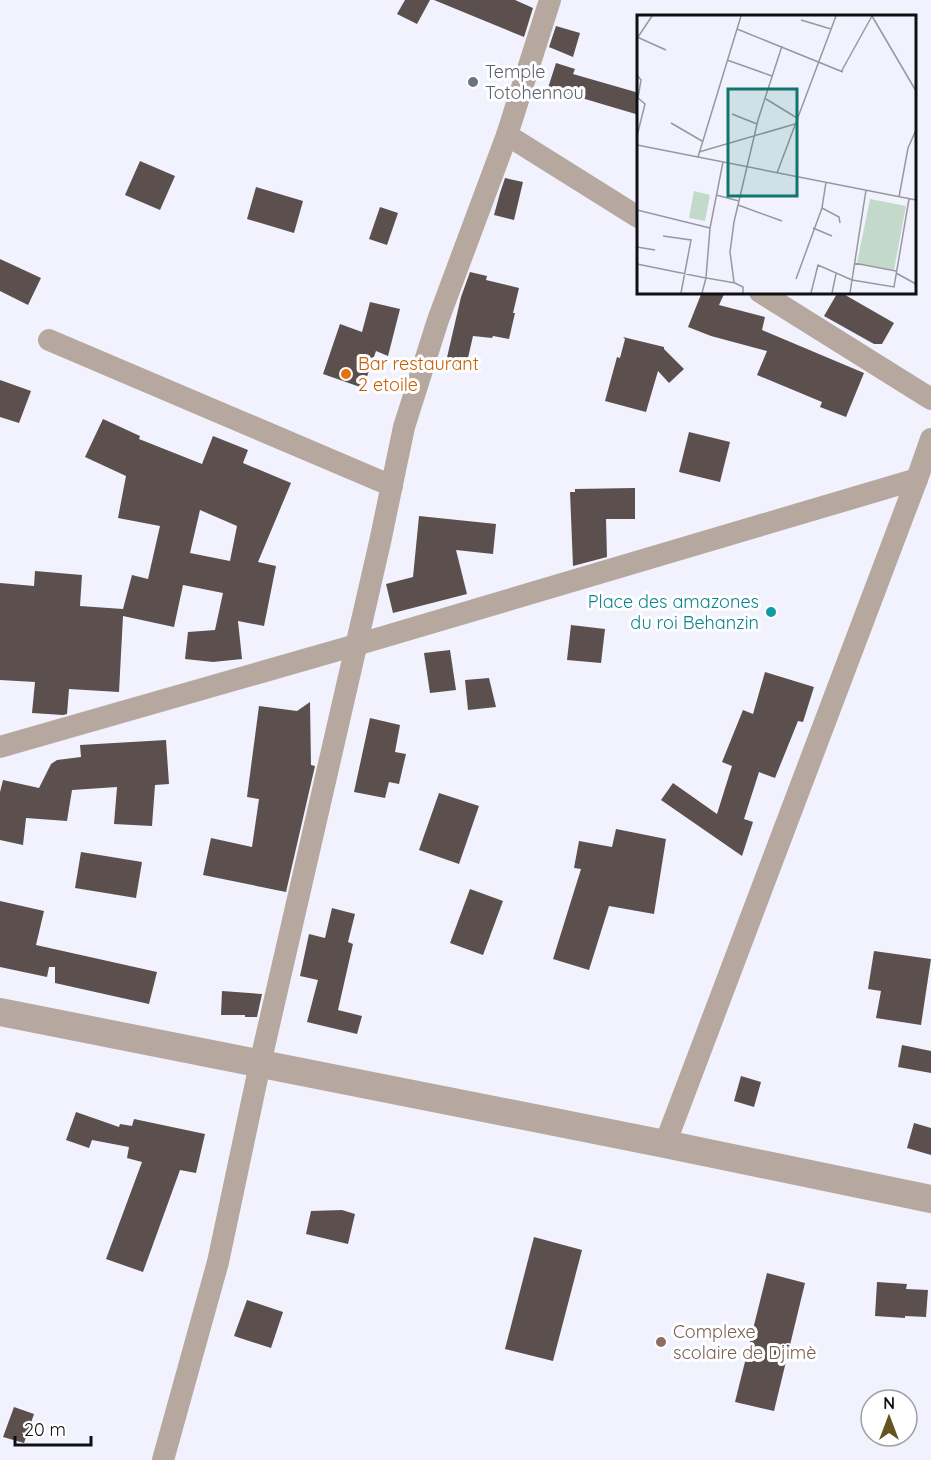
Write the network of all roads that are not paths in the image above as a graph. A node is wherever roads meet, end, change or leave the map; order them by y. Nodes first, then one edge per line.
1 (550, 0) edge
2 (507, 135) junction
3 (637, 216) edge
4 (763, 294) edge
5 (49, 340) dead end
6 (931, 399) edge
7 (931, 439) edge
8 (917, 479) junction
9 (392, 486) junction
10 (356, 645) junction
11 (0, 747) edge
12 (0, 1012) edge
13 (260, 1064) junction
14 (665, 1144) junction
15 (931, 1199) edge
16 (163, 1460) edge

1 - 2 street
2 - 3 street
2 - 9 street
4 - 6 street
5 - 9 street
7 - 8 street
8 - 10 street
8 - 14 street
9 - 10 street
10 - 11 street
10 - 13 street
12 - 13 street
13 - 14 street
13 - 16 street
14 - 15 street

